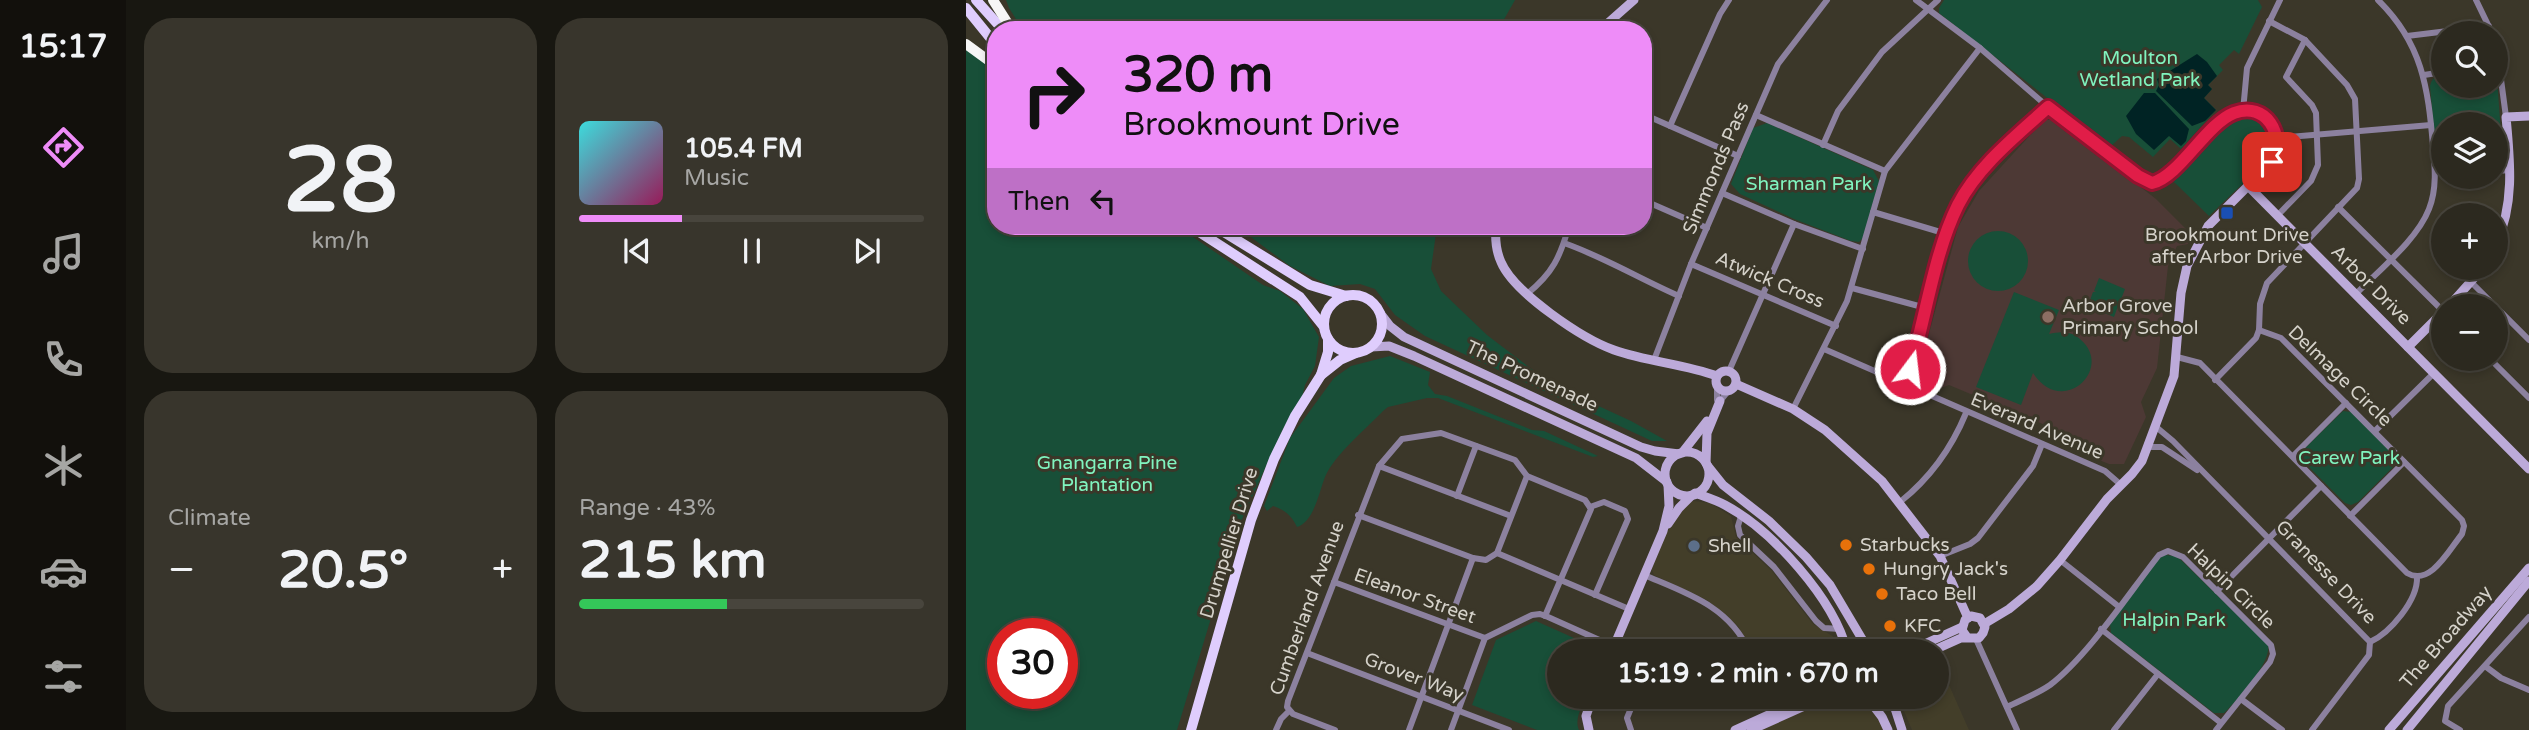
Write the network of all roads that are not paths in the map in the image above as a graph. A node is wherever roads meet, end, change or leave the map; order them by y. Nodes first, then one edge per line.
1 (976, 0) edge
2 (993, 0) edge
3 (1634, 0) edge
4 (1729, 0) edge
5 (1827, 0) edge
6 (1916, 0) edge
7 (1938, 0) edge
8 (2280, 0) edge
9 (2378, 0) edge
10 (2476, 0) edge
11 (966, 8) edge
12 (1928, 9) junction
13 (995, 21) edge
14 (1006, 21) edge
15 (1610, 21) edge
16 (2269, 21) junction
17 (2486, 21) edge
18 (987, 34) edge
19 (2431, 34) edge
20 (2407, 36) junction
21 (2305, 40) junction
22 (966, 44) edge
23 (1980, 48) junction
24 (987, 59) edge
25 (2431, 74) edge
26 (2424, 75) junction
27 (2048, 107) junction
28 (2244, 111) junction
29 (1756, 115) junction
30 (2529, 116) edge
31 (2508, 117) edge
32 (1652, 118) edge
33 (2431, 125) joint
34 (1670, 126) junction
35 (2356, 131) junction
36 (2318, 135) junction
37 (2278, 138) junction
38 (2508, 144) edge
39 (1823, 145) junction
40 (1738, 156) junction
41 (2508, 170) edge
42 (2511, 170) junction
43 (1885, 171) junction
44 (2248, 186) junction
45 (2435, 189) edge
46 (1722, 192) junction
47 (2508, 203) edge
48 (1652, 204) edge
49 (2338, 206) junction
50 (1873, 212) junction
51 (2277, 216) junction
52 (1794, 224) junction
53 (1707, 228) junction
54 (1947, 234) junction
55 (1204, 235) edge
56 (1229, 235) edge
57 (1496, 235) edge
58 (1566, 235) edge
59 (1564, 243) junction
60 (2303, 243) junction
61 (1863, 249) junction
62 (2391, 258) junction
63 (1691, 264) junction
64 (2472, 282) joint
65 (1852, 288) junction
66 (1527, 294) junction
67 (2356, 294) junction
68 (2460, 294) edge
69 (1764, 295) junction
70 (1346, 296) junction
71 (1679, 296) junction
72 (2431, 300) edge
73 (1926, 308) junction
74 (1380, 313) junction
75 (2431, 324) edge
76 (1836, 326) junction
77 (1324, 327) junction
78 (2259, 330) junction
79 (2528, 336) edge
80 (1328, 339) junction
81 (2408, 346) junction
82 (1371, 347) junction
83 (1824, 349) junction
84 (1356, 353) junction
85 (2177, 357) junction
86 (1654, 360) junction
87 (1730, 371) junction
88 (2502, 371) edge
89 (2434, 373) junction
90 (1321, 375) junction
91 (1717, 380) junction
92 (2215, 380) junction
93 (1904, 385) junction
94 (1732, 387) junction
95 (2529, 398) edge
96 (1718, 400) junction
97 (2346, 403) junction
98 (1793, 409) junction
99 (1966, 412) junction
100 (2155, 426) junction
101 (2375, 431) junction
102 (2042, 444) junction
103 (1476, 446) junction
104 (2147, 447) junction
105 (1680, 453) junction
106 (2293, 456) junction
107 (2404, 462) junction
108 (1706, 464) junction
109 (1379, 466) junction
110 (2529, 469) edge
111 (1527, 476) junction
112 (2211, 480) junction
113 (1668, 483) junction
114 (2120, 484) junction
115 (2321, 486) junction
116 (1694, 494) junction
117 (1457, 496) junction
118 (1900, 502) junction
119 (1590, 507) junction
120 (1358, 515) junction
121 (1511, 516) junction
122 (1741, 516) junction
123 (2350, 516) junction
124 (1663, 531) junction
125 (2270, 537) junction
126 (1497, 553) junction
127 (1940, 556) junction
128 (1473, 558) junction
129 (2060, 561) junction
130 (2529, 568) edge
131 (1644, 575) junction
132 (2417, 577) junction
133 (1560, 580) junction
134 (2529, 581) edge
135 (1334, 582) junction
136 (2217, 591) junction
137 (1595, 595) junction
138 (2119, 606) junction
139 (1629, 609) junction
140 (1545, 616) junction
141 (2529, 617) edge
142 (1968, 618) junction
143 (1984, 624) junction
144 (1448, 625) junction
145 (1962, 627) junction
146 (1840, 629) junction
147 (2101, 629) junction
148 (1485, 638) junction
149 (1971, 638) junction
150 (1592, 639) edge
151 (1617, 639) edge
152 (1742, 639) edge
153 (1843, 639) edge
154 (1862, 639) edge
155 (1936, 639) edge
156 (2370, 642) junction
157 (1949, 645) edge
158 (1307, 653) junction
159 (2485, 666) junction
160 (2158, 674) junction
161 (2529, 690) edge
162 (1422, 696) junction
163 (2241, 699) junction
164 (2007, 707) junction
165 (1588, 709) edge
166 (1631, 709) edge
167 (1783, 709) edge
168 (1792, 709) edge
169 (1877, 709) edge
170 (1895, 709) edge
171 (1459, 711) junction
172 (1777, 711) joint
173 (1291, 713) junction
174 (2221, 723) junction
175 (1191, 730) edge
176 (1276, 730) edge
177 (1335, 730) edge
178 (1409, 730) edge
179 (1451, 730) edge
180 (1509, 730) edge
181 (1588, 730) edge
182 (1631, 730) edge
183 (1735, 730) edge
184 (1751, 730) edge
185 (1888, 730) edge
186 (1902, 730) edge
187 (2017, 730) edge
188 (2114, 730) edge
189 (2216, 730) edge
190 (2282, 730) edge
191 (2312, 730) edge
192 (2389, 730) edge
193 (2407, 730) edge
194 (2460, 730) edge

1 - 13 main road
2 - 14 highway
3 - 15 street
4 - 34 street
5 - 29 street, Simmonds Pass
6 - 12 street
7 - 12 street
8 - 16 street
9 - 20 street
10 - 17 street
11 - 18 main road
12 - 23 street
12 - 39 street
16 - 21 street
16 - 28 street
19 - 20 street
20 - 26 street
21 - 35 street
21 - 36 street
22 - 24 highway
23 - 27 street
23 - 43 street
25 - 26 street
26 - 33 street
27 - 28 street
27 - 54 street
28 - 37 street
29 - 39 street
29 - 40 street, Simmonds Pass
30 - 31 street
32 - 34 street
33 - 35 street
34 - 40 street
35 - 36 street
35 - 49 street
36 - 37 street
36 - 51 street
37 - 44 street
38 - 42 street
39 - 43 street
40 - 46 street, Simmonds Pass
41 - 42 street
42 - 47 street
43 - 50 street
44 - 51 street, Arbor Drive
44 - 85 street
45 - 62 street
46 - 52 street
46 - 53 street, Simmonds Pass
48 - 53 street
49 - 60 street
49 - 62 street
50 - 54 street
50 - 61 street
51 - 60 street, Arbor Drive
52 - 61 street
52 - 69 street
53 - 63 street, Simmonds Pass
54 - 73 street
55 - 77 main road
56 - 70 main road
57 - 66 street
58 - 59 street
59 - 66 street
59 - 71 street
60 - 67 street, Arbor Drive
60 - 78 street
61 - 65 street
62 - 67 street
62 - 72 street
63 - 69 street, Atwick Cross
63 - 71 street, Simmonds Pass
64 - 68 street
64 - 79 street
65 - 73 street
65 - 76 street
66 - 86 street
67 - 81 street, Arbor Drive
69 - 76 street, Atwick Cross
69 - 87 street
70 - 74 main road
70 - 77 main road
71 - 86 street, Simmonds Pass
73 - 93 street
74 - 82 main road
74 - 105 street, The Promenade
75 - 81 street
76 - 83 street
77 - 80 main road
78 - 92 street
78 - 97 street, Delmage Circle
80 - 84 main road
80 - 90 main road, Drumpellier Drive
81 - 89 street, Arbor Drive
82 - 84 main road
82 - 113 street, The Promenade
83 - 93 street, Everard Avenue
83 - 98 street
84 - 90 main road, Drumpellier Drive
85 - 92 street
85 - 100 street
86 - 91 street
87 - 91 street
87 - 94 street
88 - 95 street
89 - 101 street
89 - 110 street, Arbor Drive
90 - 175 main road, Drumpellier Drive
91 - 94 street
91 - 96 street
92 - 106 street
93 - 99 street, Everard Avenue
94 - 96 street
94 - 98 street
96 - 105 street
96 - 108 street
97 - 101 street, Delmage Circle
97 - 106 street
98 - 118 street
99 - 102 street, Everard Avenue
99 - 118 street
100 - 104 street
100 - 112 street, Granesse Drive
101 - 107 street, Delmage Circle
102 - 114 street, Everard Avenue
102 - 127 street
103 - 109 street, Cumberland Avenue
103 - 111 street, Cumberland Avenue
103 - 117 street
104 - 112 street, Granesse Drive
104 - 114 street
105 - 108 street
105 - 113 street
106 - 115 street
107 - 123 street
107 - 132 street, Delmage Circle
108 - 116 street
108 - 154 street
109 - 117 street
109 - 120 street, Cumberland Avenue
111 - 119 street, Cumberland Avenue
111 - 121 street
112 - 125 street, Granesse Drive
113 - 116 street
113 - 124 street
114 - 129 street
115 - 123 street
115 - 125 street
116 - 122 street
116 - 124 street
117 - 121 street
118 - 127 street
119 - 133 street
119 - 137 street
120 - 128 street, Cumberland Avenue
120 - 135 street, Cumberland Avenue
121 - 126 street
122 - 146 street
122 - 146 street
123 - 132 street
124 - 131 street
125 - 136 street
125 - 156 street, Granesse Drive
126 - 128 street
126 - 133 street
127 - 142 street
128 - 144 street
129 - 138 street
129 - 143 street
130 - 192 street, The Broadway
131 - 139 street
131 - 152 street
132 - 156 street
133 - 137 street
133 - 140 street
134 - 193 street, The Broadway
135 - 144 street, Eleanor Street
135 - 158 street, Cumberland Avenue
136 - 138 street, Halpin Circle
136 - 163 street, Halpin Circle
137 - 139 street
138 - 147 street, Halpin Circle
139 - 151 street
140 - 148 street
140 - 150 street
141 - 159 street
142 - 143 street
142 - 145 street
143 - 149 street
144 - 148 street, Eleanor Street
144 - 162 street
145 - 149 street
145 - 155 street
146 - 153 street
147 - 160 street
147 - 164 street, Halpin Circle
148 - 171 street
149 - 157 street
149 - 164 street
156 - 191 street, Granesse Drive
158 - 162 street, Grover Way
158 - 173 street, Cumberland Avenue
159 - 161 street
159 - 194 street
160 - 174 street
160 - 188 street
162 - 171 street, Grover Way
162 - 178 street
163 - 174 street, Halpin Circle
163 - 190 street
164 - 187 street
165 - 181 street
166 - 182 street
167 - 172 street
168 - 184 street
169 - 185 street
170 - 186 street
171 - 179 street
171 - 180 street, Grover Way
172 - 183 street
173 - 176 street, Cumberland Avenue
173 - 177 street
174 - 189 street, Halpin Circle

